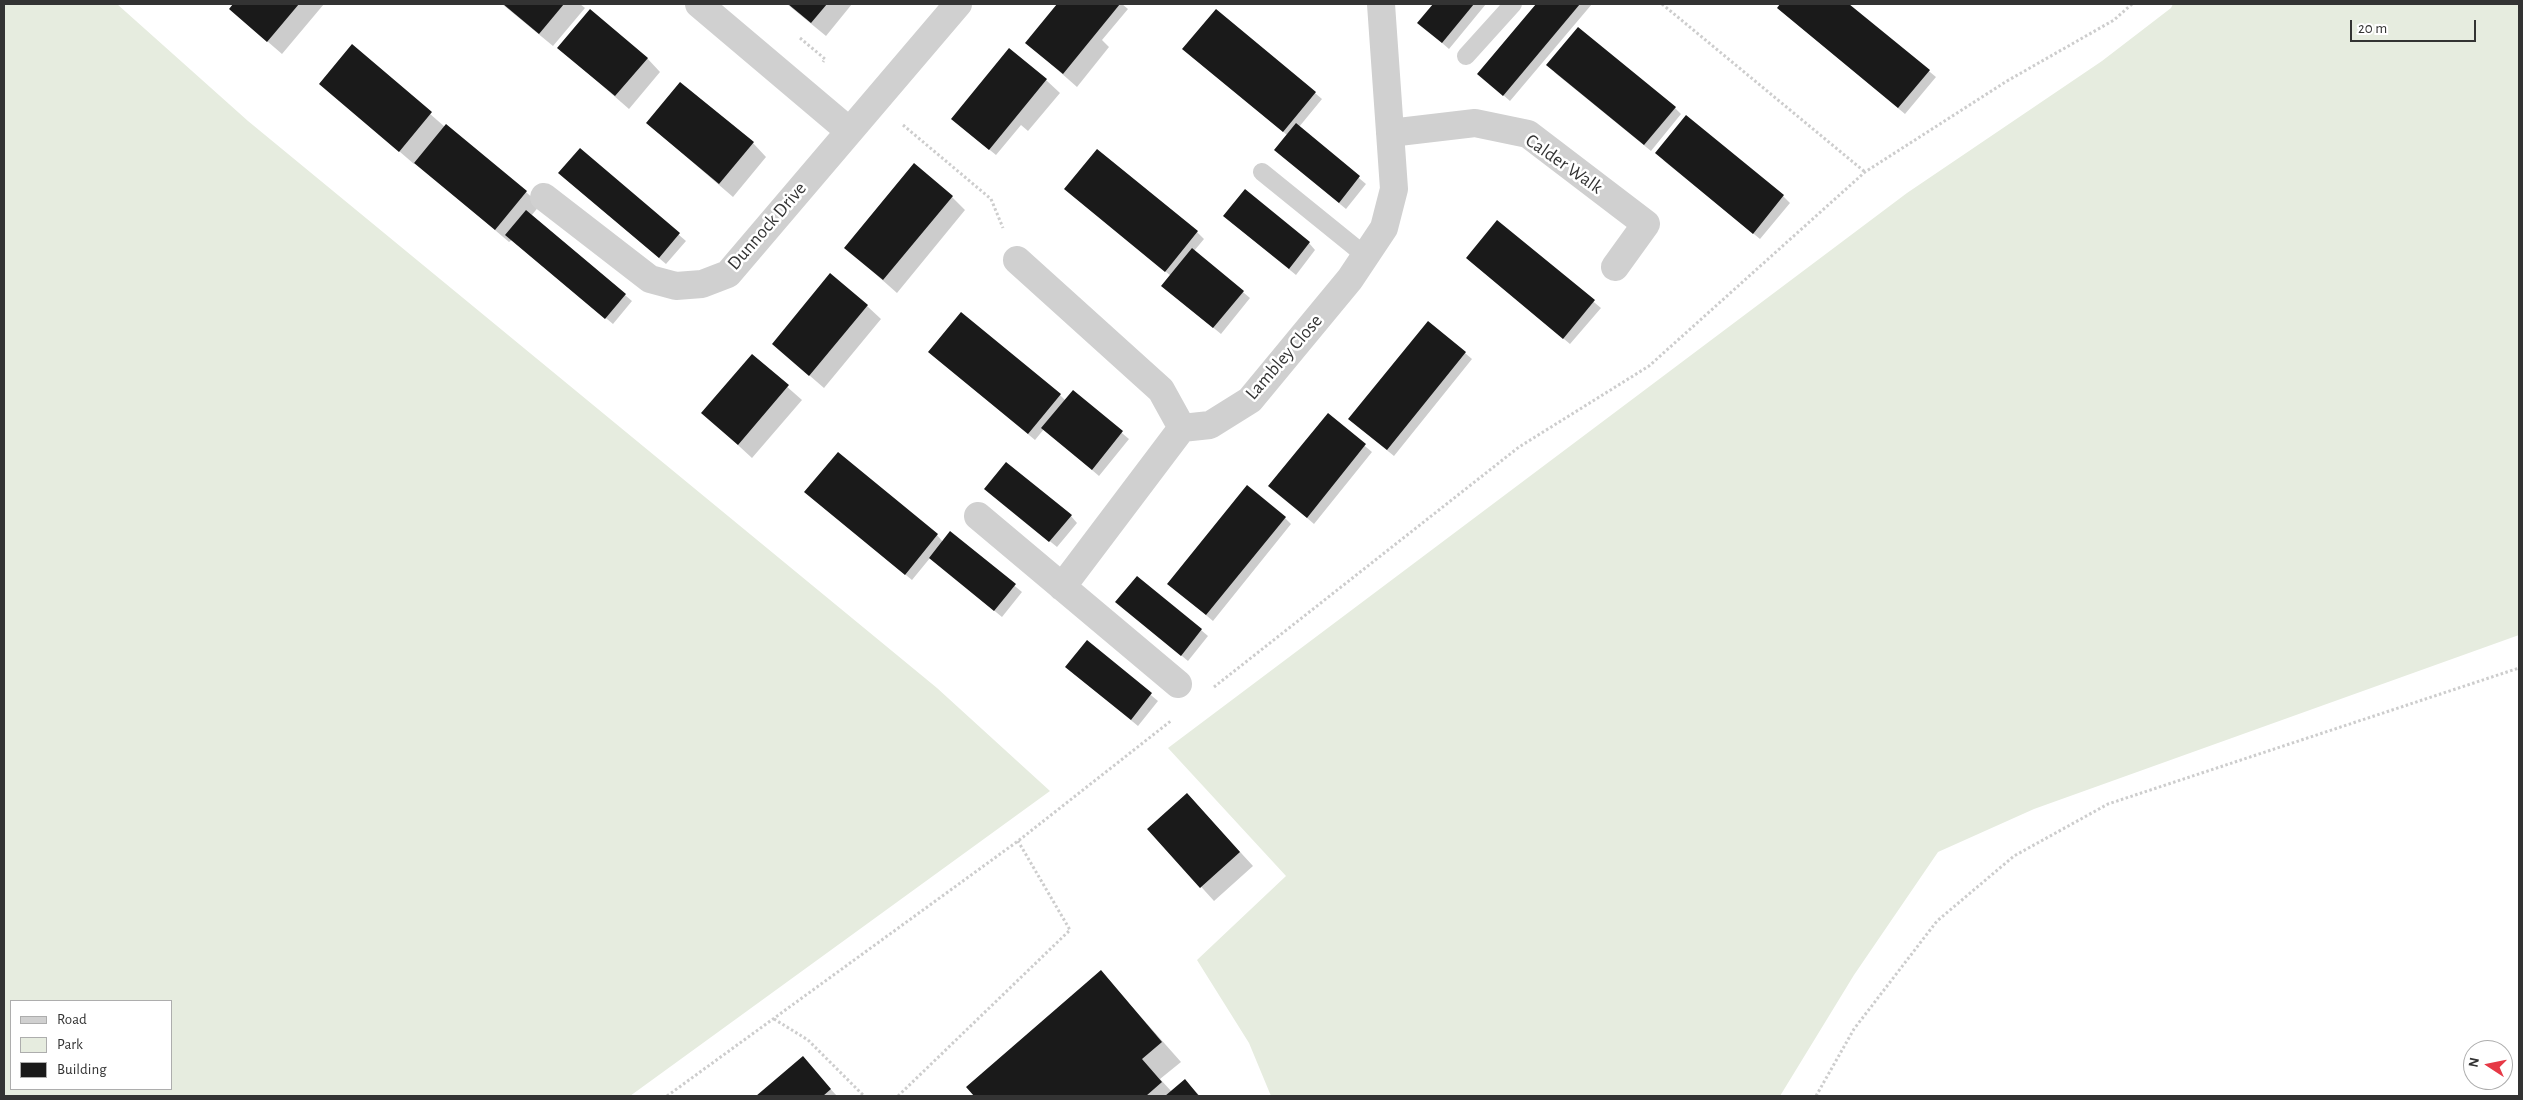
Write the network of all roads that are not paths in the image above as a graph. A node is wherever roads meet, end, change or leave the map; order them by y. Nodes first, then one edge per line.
1 (699, 4) edge
2 (958, 4) edge
3 (1381, 4) edge
4 (1513, 4) edge
5 (1466, 56) dead end
6 (848, 130) junction
7 (1390, 133) junction
8 (1262, 172) dead end
9 (544, 197) dead end
10 (1367, 257) junction
11 (1017, 260) road end
12 (1615, 267) dead end
13 (1182, 428) junction
14 (978, 516) dead end
15 (1062, 587) junction
16 (1178, 684) dead end

1 - 6 street
2 - 6 street, Dunnock Drive
3 - 7 street, Lambley Close
4 - 5 lane
6 - 9 street, Dunnock Drive
7 - 10 street, Lambley Close
7 - 12 street, Calder Walk
8 - 10 lane
10 - 13 street, Lambley Close
11 - 13 street
13 - 15 street
14 - 15 street
15 - 16 street

